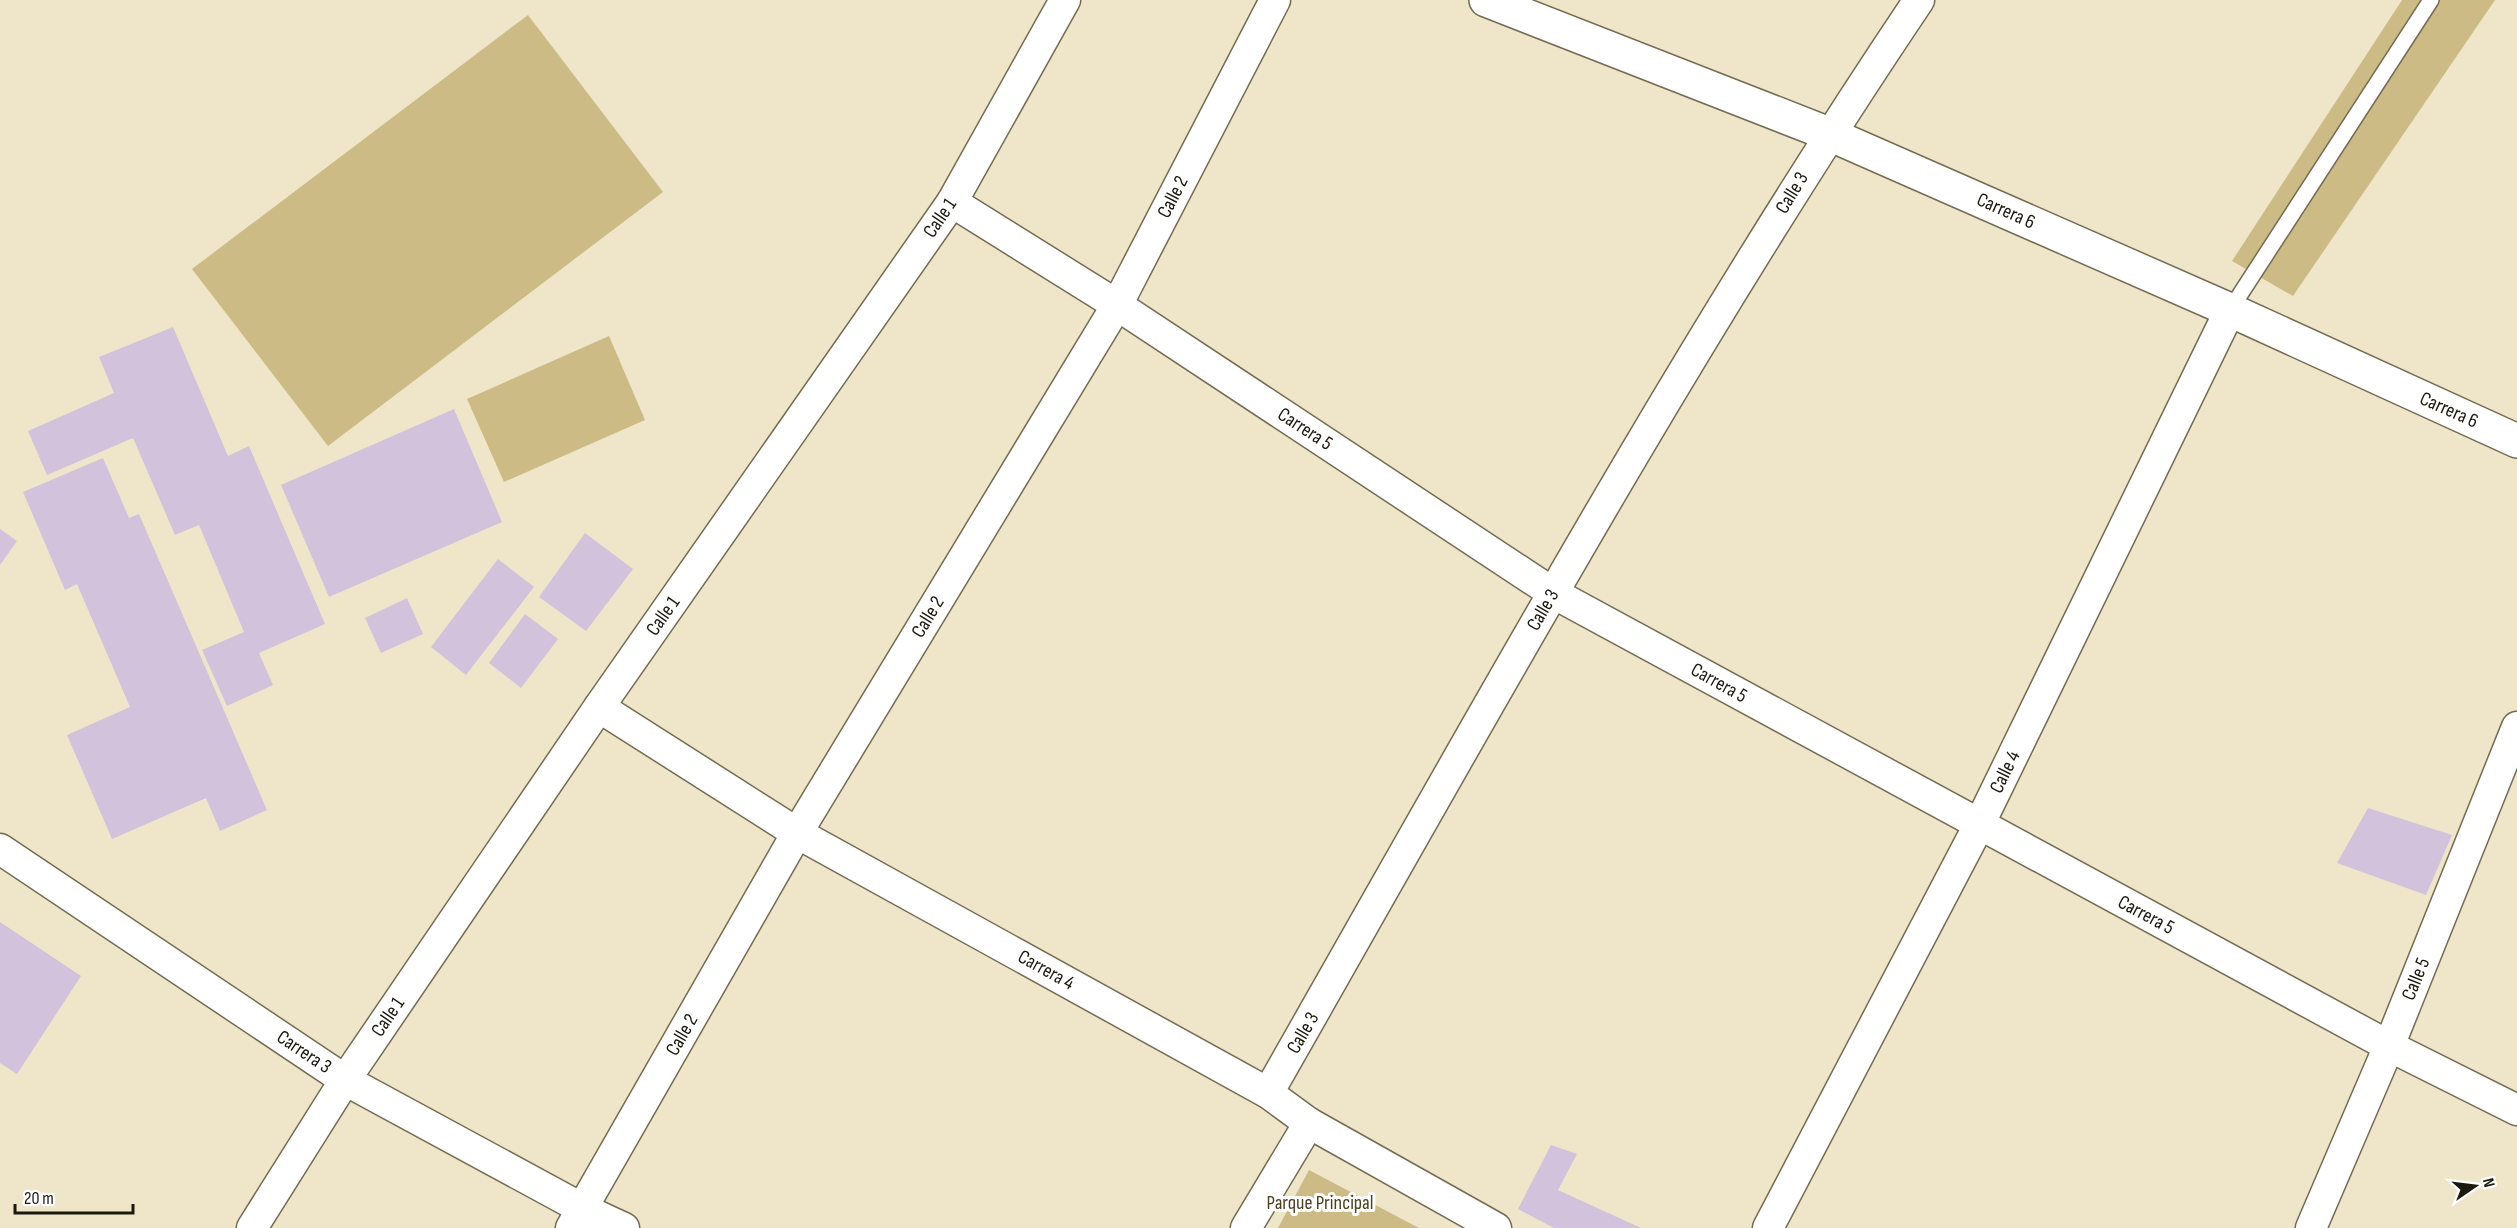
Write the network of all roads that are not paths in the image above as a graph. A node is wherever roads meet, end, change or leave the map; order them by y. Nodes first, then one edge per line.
1 (1065, 0) edge
2 (1275, 0) edge
3 (1919, 0) edge
4 (2431, 0) edge
5 (1497, 2) edge
6 (1829, 134) junction
7 (952, 202) junction
8 (1117, 305) junction
9 (2230, 310) junction
10 (2517, 441) edge
11 (1553, 593) junction
12 (599, 707) junction
13 (2517, 727) edge
14 (1979, 825) junction
15 (797, 833) junction
16 (0, 849) edge
17 (2389, 1046) junction
18 (345, 1080) junction
19 (1268, 1093) junction
20 (2517, 1110) edge
21 (1309, 1123) junction
22 (577, 1219) edge
23 (252, 1228) edge
24 (624, 1228) edge
25 (1246, 1228) edge
26 (1496, 1228) edge
27 (1768, 1228) edge
28 (2311, 1228) edge

1 - 7 street, Calle 1
2 - 8 street, Calle 2
3 - 6 street, Calle 3
4 - 9 lane
5 - 6 street, Carrera 6
6 - 9 street, Carrera 6
6 - 11 street, Calle 3
7 - 8 street, Carrera 5
7 - 12 street, Calle 1
8 - 11 street, Carrera 5
8 - 15 street, Calle 2
9 - 10 street, Carrera 6
9 - 14 street, Calle 4
11 - 14 street, Carrera 5
11 - 19 street, Calle 3
12 - 15 street, Carrera 4
12 - 18 street, Calle 1
13 - 17 street, Calle 5
14 - 17 street, Carrera 5
14 - 27 street, Calle 4
15 - 19 street, Carrera 4
15 - 22 street, Calle 2
16 - 18 street, Carrera 3
17 - 20 street, Carrera 5
17 - 28 street, Calle 5
18 - 22 street, Carrera 3
18 - 23 street, Calle 1
19 - 21 street, Carrera 4
21 - 25 street
21 - 26 street, Carrera 4
22 - 24 street, Carrera 3

